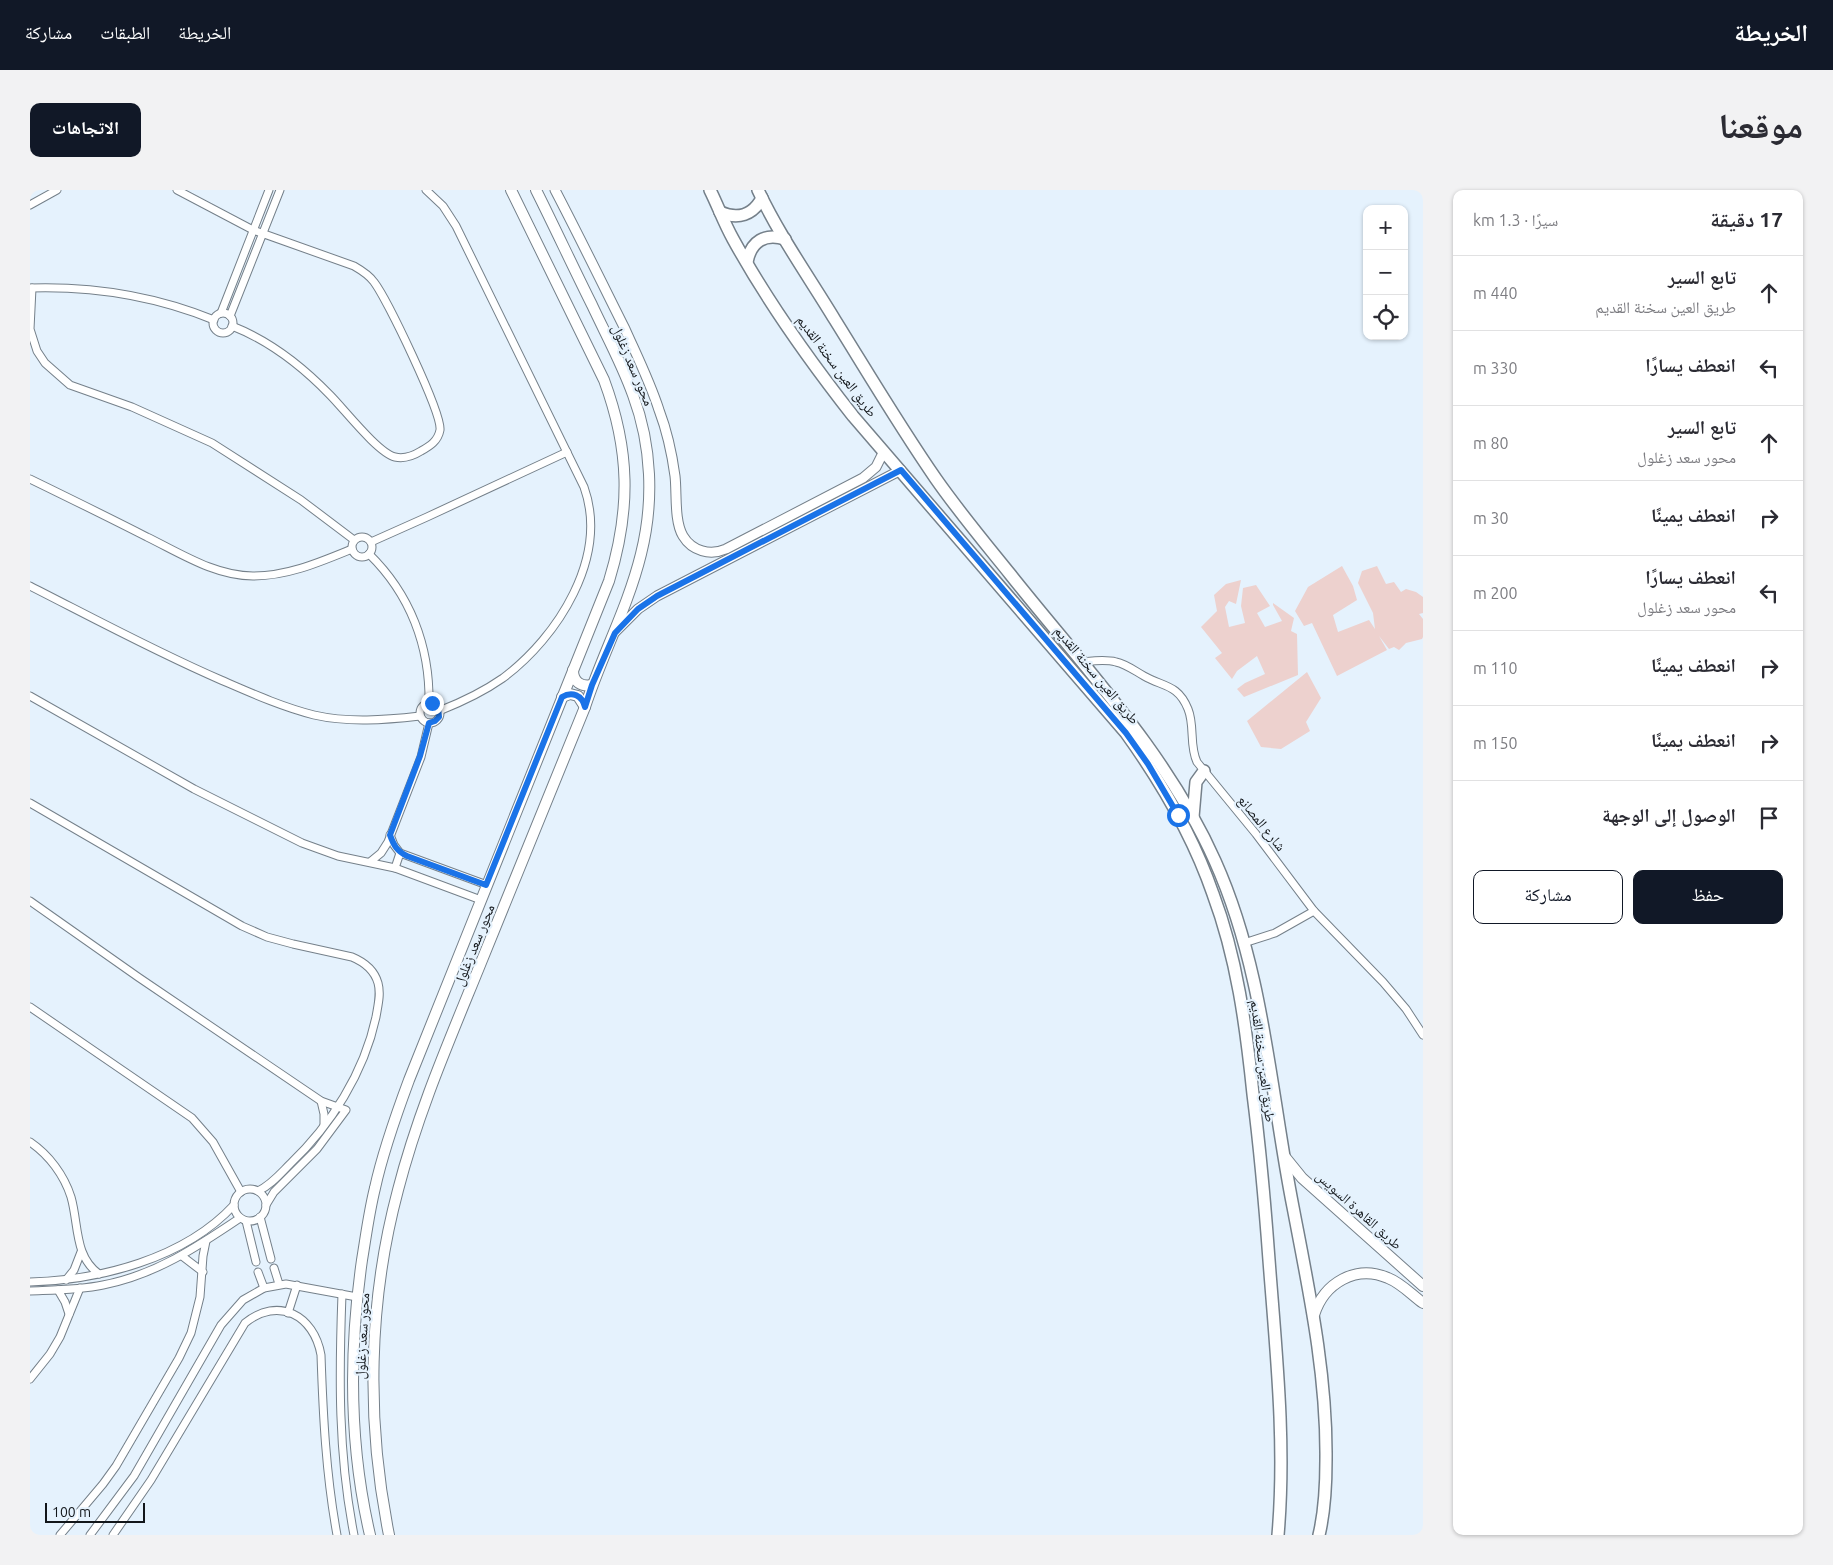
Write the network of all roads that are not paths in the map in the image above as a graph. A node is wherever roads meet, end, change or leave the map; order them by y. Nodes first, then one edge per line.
1 (57, 190) edge
2 (177, 190) edge
3 (269, 190) edge
4 (280, 190) edge
5 (426, 190) edge
6 (511, 190) edge
7 (536, 190) edge
8 (555, 190) edge
9 (710, 190) edge
10 (760, 194) edge
11 (30, 205) edge
12 (720, 212) junction
13 (253, 230) junction
14 (262, 234) junction
15 (785, 239) junction
16 (747, 262) junction
17 (31, 288) edge
18 (221, 313) junction
19 (230, 316) junction
20 (214, 320) junction
21 (232, 326) junction
22 (884, 451) junction
23 (567, 452) junction
24 (901, 470) junction
25 (30, 479) edge
26 (354, 540) junction
27 (371, 542) junction
28 (352, 549) junction
29 (369, 554) junction
30 (30, 586) edge
31 (615, 633) junction
32 (1081, 662) junction
33 (573, 670) junction
34 (592, 685) junction
35 (30, 696) edge
36 (562, 697) junction
37 (429, 703) junction
38 (585, 707) junction
39 (439, 711) junction
40 (420, 716) junction
41 (429, 723) junction
42 (1204, 771) junction
43 (30, 803) edge
44 (1193, 817) junction
45 (390, 835) junction
46 (400, 852) junction
47 (370, 862) junction
48 (395, 868) junction
49 (486, 885) junction
50 (481, 900) junction
51 (30, 901) edge
52 (1314, 911) junction
53 (1244, 943) junction
54 (30, 1007) edge
55 (1423, 1035) edge
56 (321, 1101) junction
57 (338, 1106) junction
58 (324, 1126) junction
59 (30, 1142) edge
60 (1282, 1151) junction
61 (258, 1191) junction
62 (241, 1192) junction
63 (234, 1205) junction
64 (266, 1205) junction
65 (260, 1217) junction
66 (243, 1219) junction
67 (206, 1241) junction
68 (81, 1252) junction
69 (156, 1256) junction
70 (182, 1256) junction
71 (271, 1259) dead end
72 (256, 1262) dead end
73 (160, 1266) junction
74 (274, 1268) dead end
75 (203, 1272) junction
76 (258, 1272) dead end
77 (99, 1274) junction
78 (66, 1280) junction
79 (30, 1282) edge
80 (279, 1284) junction
81 (297, 1285) junction
82 (1423, 1286) edge
83 (80, 1288) junction
84 (264, 1288) junction
85 (58, 1290) junction
86 (30, 1291) edge
87 (342, 1294) junction
88 (357, 1297) junction
89 (1423, 1304) edge
90 (288, 1313) junction
91 (69, 1314) junction
92 (1314, 1315) junction
93 (30, 1379) edge
94 (60, 1535) edge
95 (90, 1535) edge
96 (114, 1535) edge
97 (337, 1535) edge
98 (354, 1535) edge
99 (370, 1535) edge
100 (389, 1535) edge
101 (1278, 1535) edge
102 (1319, 1535) edge

1 - 11 street
2 - 13 street
3 - 13 street
4 - 14 street
5 - 23 street
6 - 33 main road, محور سعد زغلول
7 - 31 main road, محور سعد زغلول
8 - 22 street
9 - 12 main road, طريق العين سخنة القديم
10 - 12 main road
10 - 15 main road, طريق العين سخنة القديم
12 - 16 main road, طريق العين سخنة القديم
13 - 14 street
13 - 18 street
14 - 19 street
14 - 21 street
15 - 16 main road
15 - 32 main road, طريق العين سخنة القديم
16 - 22 main road, طريق العين سخنة القديم
17 - 20 street
17 - 26 street
18 - 19 street
18 - 20 street
19 - 21 street
20 - 21 street
22 - 24 main road, طريق العين سخنة القديم
23 - 27 street
23 - 39 street
24 - 31 street
24 - 101 main road, طريق العين سخنة القديم
25 - 28 street
26 - 27 street
26 - 28 street
27 - 29 street
28 - 29 street
29 - 37 street
30 - 40 street
31 - 34 main road, محور سعد زغلول
32 - 42 street, شارع المصانع
32 - 44 main road, طريق العين سخنة القديم
33 - 34 main road
33 - 36 main road, محور سعد زغلول
34 - 38 main road, محور سعد زغلول
35 - 47 street
36 - 38 main road
36 - 49 main road, محور سعد زغلول
37 - 39 street
37 - 40 street
38 - 100 main road, محور سعد زغلول
39 - 41 street
40 - 41 street
41 - 45 street
42 - 44 main road
42 - 52 street, شارع المصانع
43 - 57 street
44 - 53 main road, طريق العين سخنة القديم
45 - 46 street
45 - 47 street
46 - 48 street
46 - 49 street
47 - 48 street
48 - 50 street
49 - 50 main road, محور سعد زغلول
50 - 88 main road, محور سعد زغلول
51 - 56 street
52 - 53 street
52 - 55 street, شارع المصانع
53 - 60 main road, طريق العين سخنة القديم
54 - 62 street
56 - 57 street
56 - 58 street
57 - 58 street
57 - 64 street
58 - 61 street
59 - 68 street
60 - 82 main road, طريق القاهرة السويس
60 - 92 main road, طريق العين سخنة القديم
61 - 62 street
61 - 64 street
62 - 63 street
63 - 66 street
63 - 69 street
64 - 65 street
65 - 66 street
65 - 71 street
66 - 67 street
66 - 72 street
67 - 70 street
67 - 75 street
68 - 77 street
68 - 78 street
69 - 73 street
69 - 77 street
70 - 73 street
70 - 75 street
73 - 83 street
74 - 80 street
75 - 94 street
76 - 84 street
77 - 78 street
78 - 79 street
80 - 81 street
80 - 84 street
81 - 87 street
81 - 90 street
83 - 85 street
83 - 91 street
84 - 95 street
85 - 86 street
85 - 91 street
87 - 88 street
87 - 98 street
88 - 99 main road, محور سعد زغلول
89 - 92 main road
90 - 96 street
90 - 97 street
91 - 93 street
92 - 102 main road, طريق العين سخنة القديم

